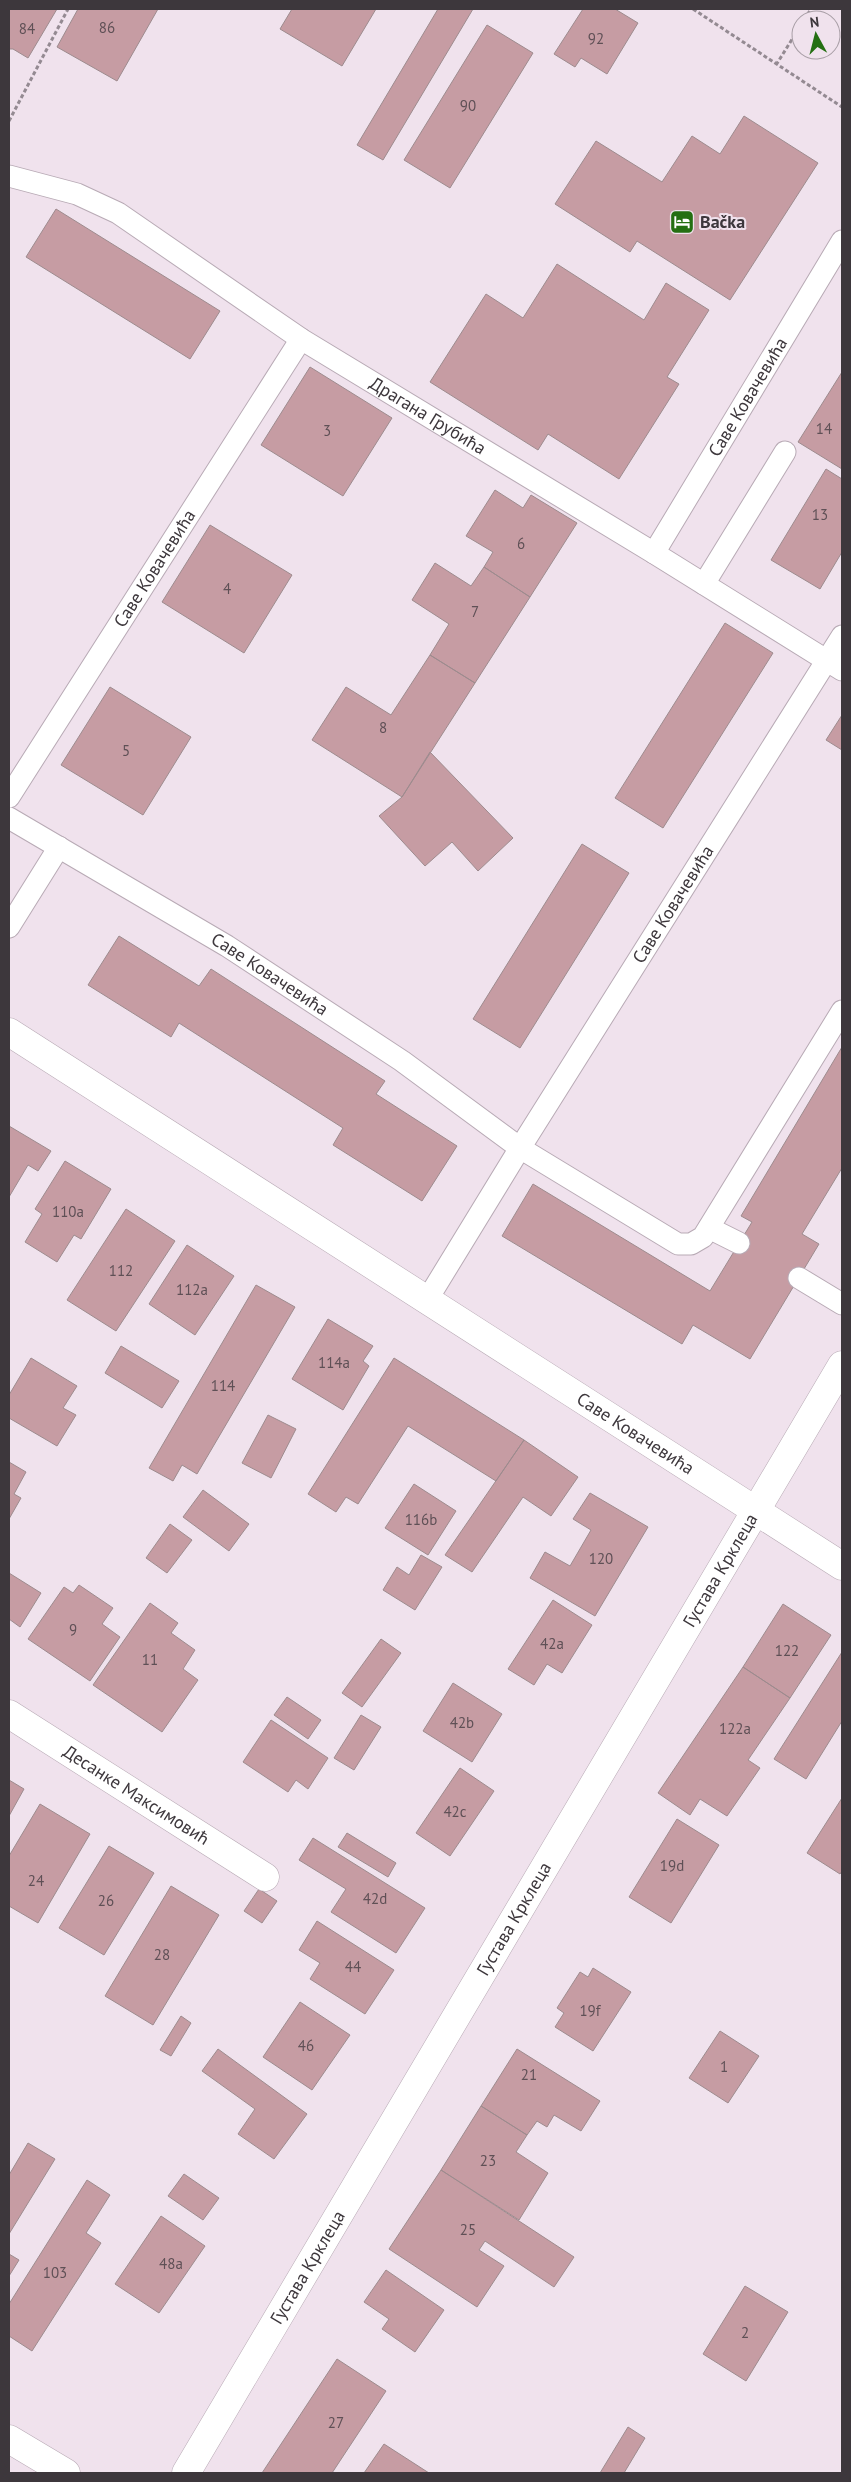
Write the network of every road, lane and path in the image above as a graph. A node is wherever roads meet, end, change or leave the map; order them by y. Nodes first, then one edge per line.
1 (68, 9) edge
2 (693, 9) edge
3 (791, 41) edge
4 (776, 65) junction
5 (842, 107) edge
6 (9, 121) edge
7 (9, 176) edge
8 (842, 241) edge
9 (300, 339) junction
10 (785, 452) dead end
11 (654, 553) junction
12 (704, 584) junction
13 (842, 636) edge
14 (835, 666) edge
15 (9, 797) edge
16 (9, 818) edge
17 (59, 847) junction
18 (9, 927) edge
19 (842, 1011) edge
20 (9, 1032) edge
21 (520, 1148) junction
22 (709, 1228) junction
23 (739, 1243) dead end
24 (799, 1278) dead end
25 (427, 1300) junction
26 (842, 1304) edge
27 (842, 1365) edge
28 (756, 1510) junction
29 (842, 1566) edge
30 (9, 1714) edge
31 (264, 1877) dead end
32 (9, 2438) edge
33 (66, 2473) edge
34 (186, 2473) edge

1 - 6 path
2 - 4 path
3 - 4 path
4 - 5 path
7 - 9 lane, Драгана Грубића
8 - 11 lane, Саве Ковачевића
9 - 11 lane, Драгана Грубића
9 - 15 lane, Саве Ковачевића
10 - 12 lane
11 - 12 lane, Драгана Грубића
12 - 14 lane, Драгана Грубића
13 - 14 lane, Саве Ковачевића
14 - 21 lane, Саве Ковачевића
16 - 17 lane, Саве Ковачевића
17 - 18 lane
17 - 21 lane, Саве Ковачевића
19 - 22 lane
20 - 25 street, Саве Ковачевића
21 - 22 lane
21 - 25 lane, Саве Ковачевића
22 - 23 lane
24 - 26 lane
25 - 28 street, Саве Ковачевића
27 - 28 street, Густава Крклеца
28 - 29 street, Саве Ковачевића
28 - 34 street, Густава Крклеца
30 - 31 street, Десанке Максимовић
32 - 33 street

